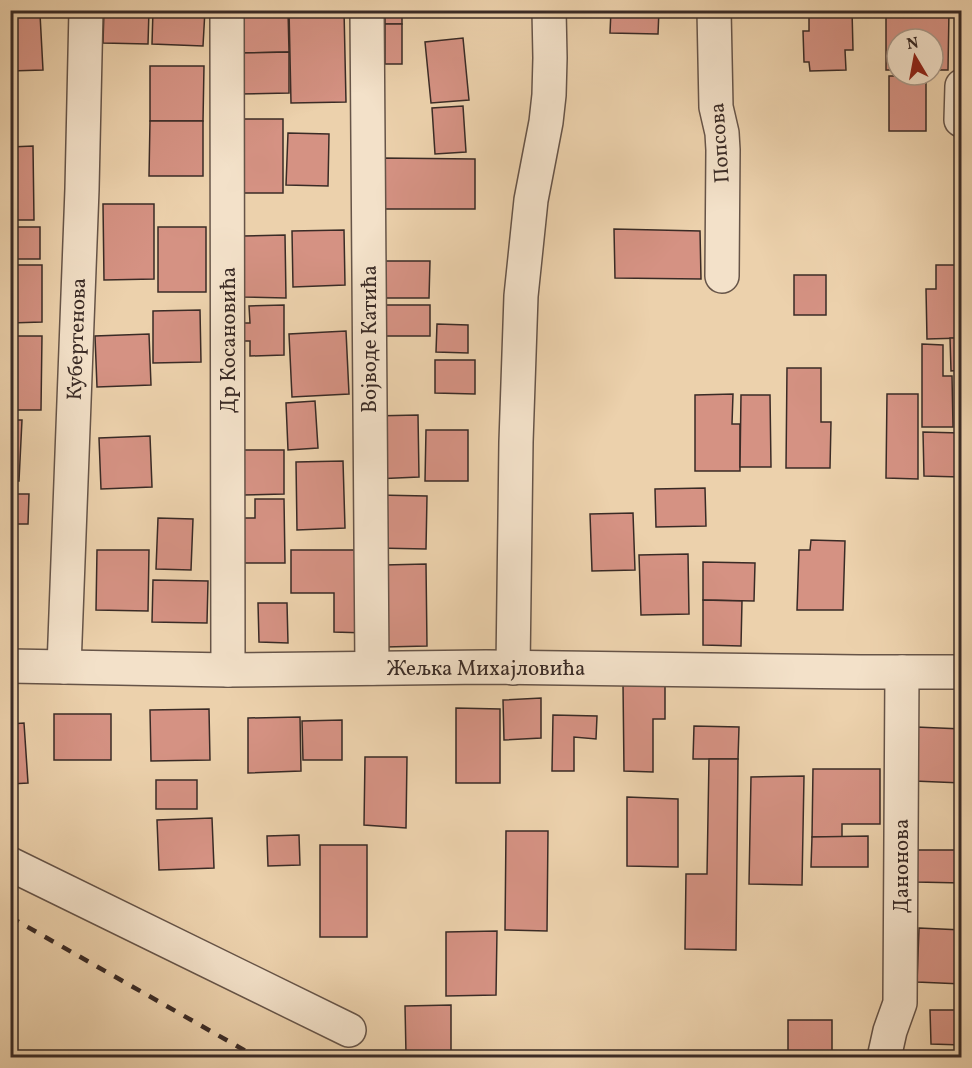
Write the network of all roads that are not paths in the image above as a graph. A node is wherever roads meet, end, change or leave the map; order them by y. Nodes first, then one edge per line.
1 (86, 10) edge
2 (227, 10) edge
3 (367, 10) edge
4 (549, 10) edge
5 (714, 10) edge
6 (962, 86) edge
7 (961, 120) edge
8 (722, 276) dead end
9 (10, 666) edge
10 (64, 667) junction
11 (372, 668) junction
12 (513, 668) junction
13 (228, 670) junction
14 (902, 672) junction
15 (962, 672) edge
16 (10, 864) edge
17 (349, 1030) dead end
18 (884, 1058) edge

1 - 10 street, Кубертенова
2 - 13 street, Др Косановића
3 - 11 street, Војводе Катића
4 - 12 street
5 - 8 street, Попсова
6 - 7 street
9 - 10 street, Жељка Михајловића
10 - 13 street, Жељка Михајловића
11 - 12 street, Жељка Михајловића
11 - 13 street, Жељка Михајловића
12 - 14 street, Жељка Михајловића
14 - 15 street, Жељка Михајловића
14 - 18 street, Данонова
16 - 17 street

